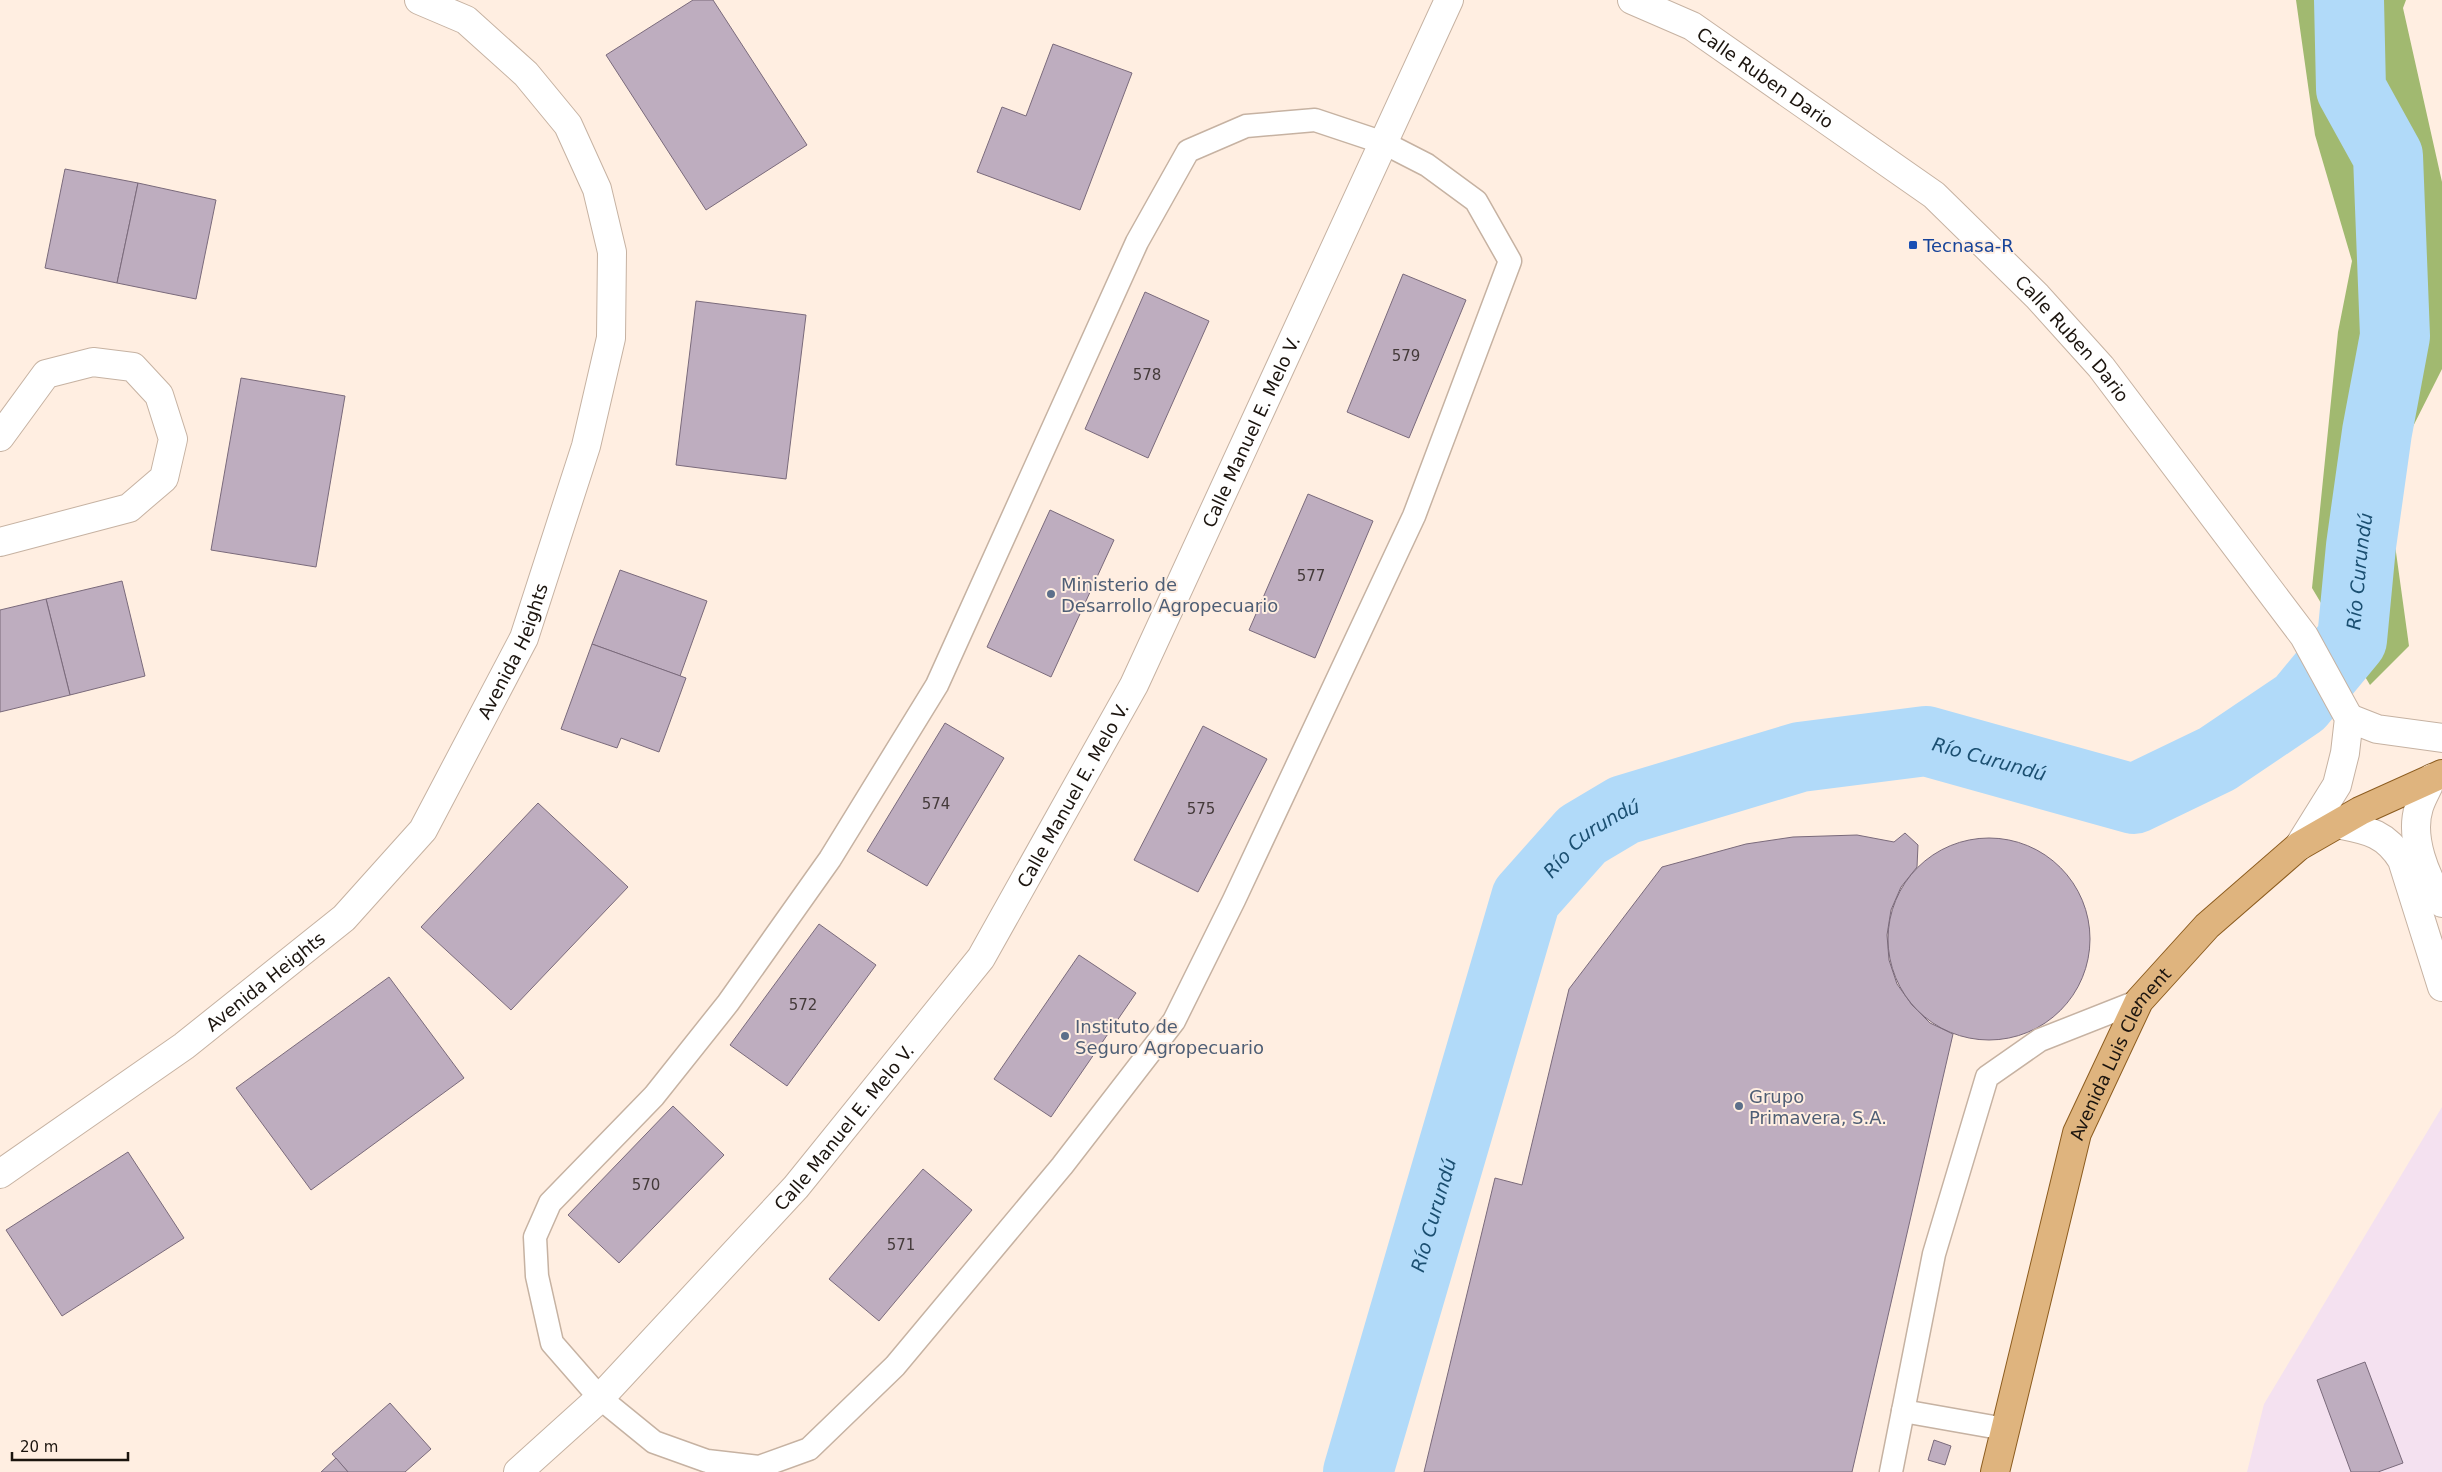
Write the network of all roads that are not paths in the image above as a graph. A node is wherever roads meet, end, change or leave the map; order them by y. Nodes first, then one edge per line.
1 (420, 0) edge
2 (1449, 0) edge
3 (1632, 0) edge
4 (1384, 143) junction
5 (0, 438) edge
6 (0, 542) edge
7 (2345, 712) junction
8 (2442, 738) edge
9 (2437, 776) edge
10 (2336, 824) junction
11 (2299, 846) junction
12 (2442, 903) edge
13 (2442, 987) edge
14 (2139, 1001) junction
15 (0, 1174) edge
16 (600, 1398) junction
17 (1903, 1411) junction
18 (2005, 1429) junction
19 (518, 1472) edge
20 (1891, 1472) edge
21 (1994, 1472) edge

1 - 15 street, Avenida Heights
2 - 4 street, Calle Manuel E. Melo V.
3 - 7 street, Calle Ruben Dario
4 - 16 street, Calle Manuel E. Melo V.
4 - 16 lane
4 - 16 lane
5 - 6 street
7 - 8 street
7 - 11 street
9 - 10 main road, Avenida Luis Clement
9 - 12 street
10 - 11 main road, Avenida Luis Clement
10 - 13 street
11 - 14 main road, Avenida Luis Clement
14 - 17 lane
14 - 18 main road, Avenida Luis Clement
16 - 19 street, Calle Manuel E. Melo V.
17 - 18 lane
17 - 20 lane
18 - 21 main road, Avenida Luis Clement

